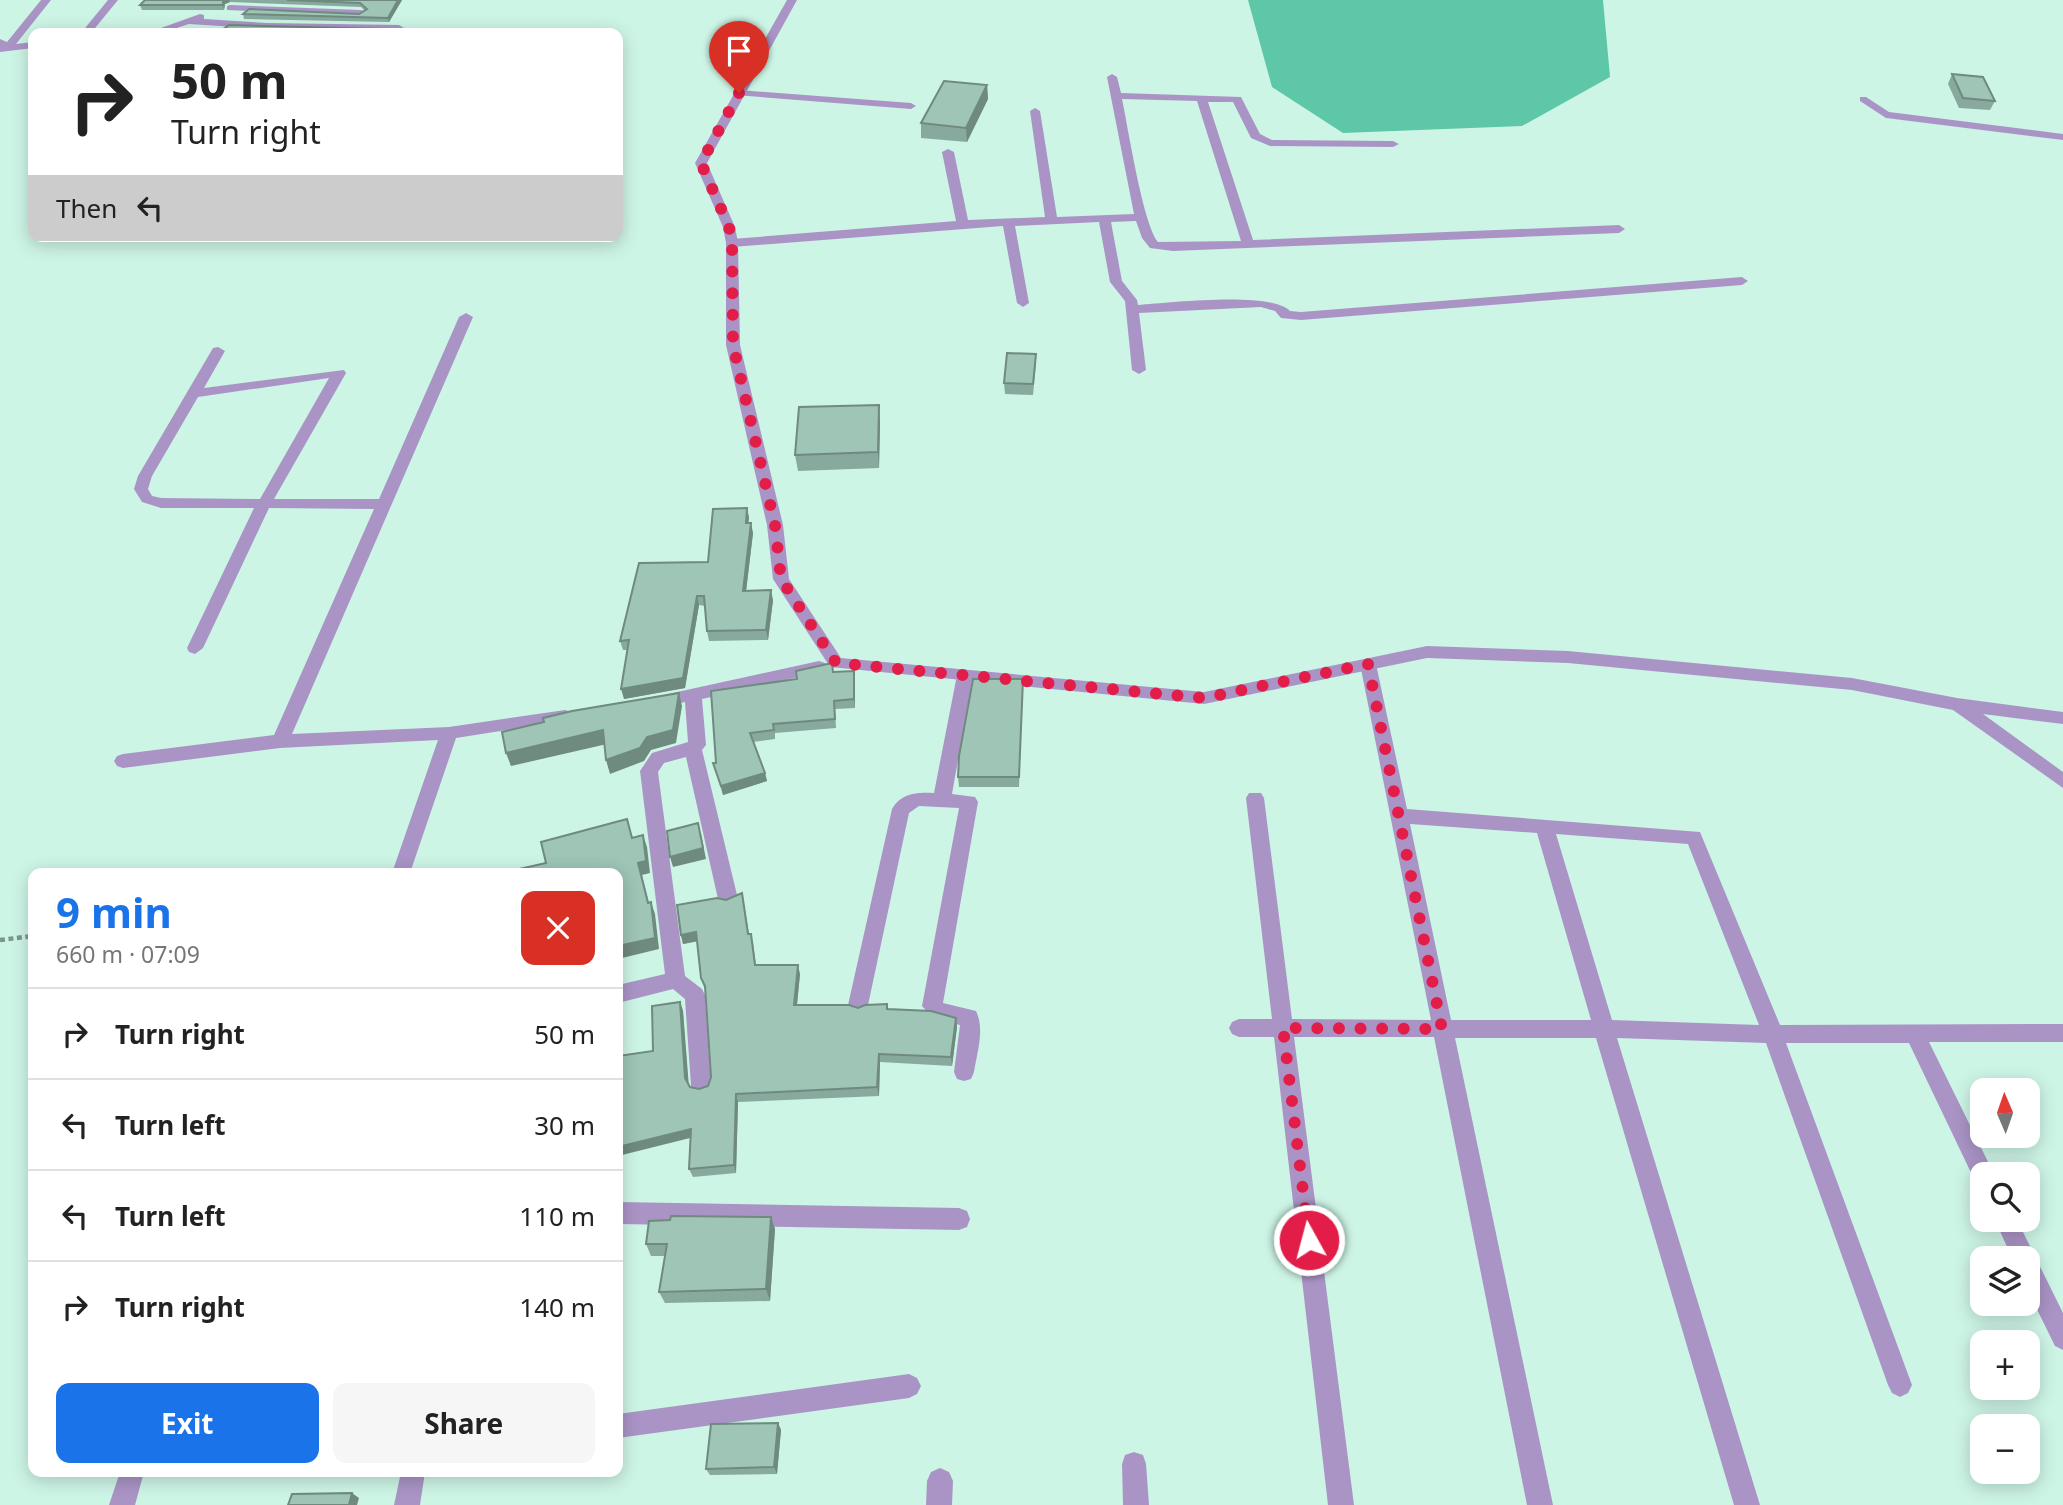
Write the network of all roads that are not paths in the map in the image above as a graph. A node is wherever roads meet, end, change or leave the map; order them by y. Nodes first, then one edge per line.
1 (46, 0) edge
2 (113, 0) edge
3 (257, 0) edge
4 (785, 0) edge
5 (792, 0) edge
6 (230, 8) junction
7 (361, 13) edge
8 (190, 21) junction
9 (90, 28) edge
10 (168, 28) edge
11 (398, 28) dead end
12 (28, 45) edge
13 (3, 46) edge
14 (1112, 77) dead end
15 (739, 93) junction
16 (1116, 96) junction
17 (1201, 97) junction
18 (1863, 99) dead end
19 (911, 106) dead end
20 (1035, 111) dead end
21 (2063, 137) edge
22 (1393, 144) dead end
23 (948, 152) dead end
24 (1141, 217) junction
25 (1104, 219) junction
26 (1052, 220) junction
27 (1009, 222) junction
28 (963, 224) junction
29 (1619, 229) dead end
30 (732, 243) junction
31 (1248, 244) junction
32 (1742, 281) dead end
33 (1023, 303) dead end
34 (1132, 309) junction
35 (466, 317) dead end
36 (218, 351) dead end
37 (1139, 370) dead end
38 (194, 393) junction
39 (264, 504) junction
40 (386, 504) junction
41 (195, 648) dead end
42 (836, 663) junction
43 (1368, 664) junction
44 (965, 675) junction
45 (693, 695) junction
46 (1957, 704) junction
47 (641, 705) edge
48 (586, 713) edge
49 (2063, 718) edge
50 (449, 733) junction
51 (280, 741) junction
52 (693, 748) junction
53 (123, 761) dead end
54 (2063, 781) edge
55 (1255, 798) dead end
56 (942, 800) junction
57 (1399, 816) junction
58 (1544, 826) junction
59 (403, 868) edge
60 (728, 899) edge
61 (676, 980) junction
62 (623, 993) edge
63 (858, 1005) edge
64 (1239, 1028) dead end
65 (1283, 1028) junction
66 (1442, 1029) junction
67 (1604, 1029) junction
68 (1773, 1034) junction
69 (1915, 1034) junction
70 (2061, 1036) edge
71 (964, 1072) dead end
72 (701, 1086) edge
73 (1977, 1162) edge
74 (623, 1213) edge
75 (959, 1219) dead end
76 (2040, 1291) edge
77 (2063, 1338) edge
78 (1900, 1385) dead end
79 (909, 1386) dead end
80 (623, 1425) edge
81 (1134, 1464) dead end
82 (130, 1477) edge
83 (412, 1477) edge
84 (122, 1505) edge
85 (407, 1505) edge
86 (1136, 1505) edge
87 (1341, 1505) edge
88 (1540, 1505) edge
89 (1747, 1505) edge

1 - 13 street
2 - 9 street
3 - 6 street
4 - 5 lane
5 - 15 street
6 - 7 street
6 - 8 street
8 - 10 street
8 - 11 street
12 - 13 street
14 - 16 street
15 - 19 street
15 - 30 street
16 - 17 street
16 - 24 street
17 - 22 street
17 - 31 street
18 - 21 lane
20 - 26 street
23 - 28 street
24 - 25 street
24 - 31 street
25 - 26 street
25 - 34 street
26 - 27 street
27 - 28 street
27 - 33 street
28 - 30 street
29 - 31 street
30 - 42 street
32 - 34 street
34 - 37 street
35 - 40 street
36 - 38 street
38 - 39 street
38 - 39 street
39 - 40 street
39 - 41 street
40 - 51 street
42 - 44 street
42 - 45 street
43 - 44 street
43 - 46 street
43 - 57 street
44 - 56 street
45 - 47 street
45 - 52 street
46 - 49 street
46 - 54 street
48 - 50 street
50 - 51 street
50 - 59 street
51 - 53 street
52 - 60 street
52 - 61 street
55 - 65 street
56 - 63 street
56 - 71 street
57 - 58 street
57 - 66 street
58 - 67 street
58 - 68 street
61 - 62 street
61 - 72 street
64 - 65 street
65 - 66 street
65 - 87 street
66 - 67 street
66 - 88 street
67 - 68 street
67 - 89 street
68 - 69 street
68 - 78 street
69 - 70 street
69 - 73 street
74 - 75 street
76 - 77 street
79 - 80 street
81 - 86 street
82 - 84 street
83 - 85 street

